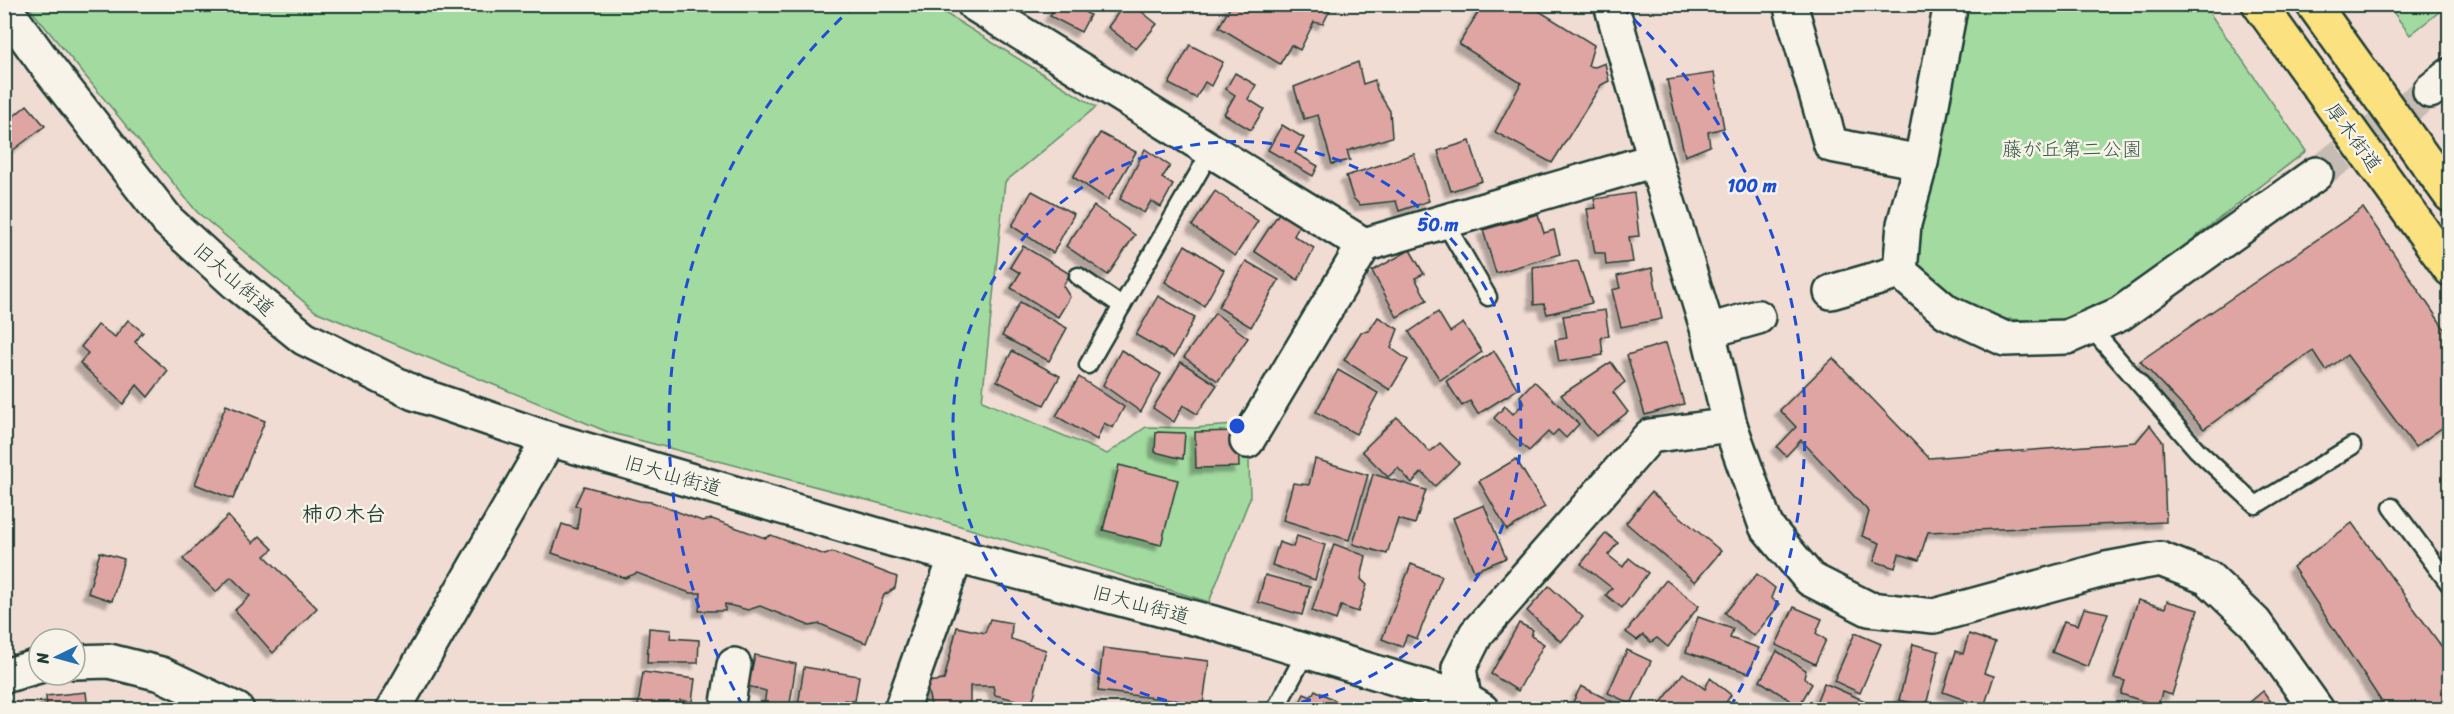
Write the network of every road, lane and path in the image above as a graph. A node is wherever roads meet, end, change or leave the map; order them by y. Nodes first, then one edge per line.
1 (974, 4) edge
2 (1611, 4) edge
3 (1790, 4) edge
4 (1952, 4) edge
5 (2259, 4) edge
6 (2313, 4) edge
7 (4, 7) edge
8 (1211, 152) junction
9 (1655, 160) junction
10 (1921, 162) junction
11 (2316, 174) tunnel mouth
12 (2450, 195) edge
13 (1444, 221) junction
14 (1364, 244) junction
15 (2450, 269) edge
16 (1900, 272) junction
17 (1078, 276) dead end
18 (1831, 292) dead end
19 (1488, 297) dead end
20 (1122, 306) junction
21 (1758, 317) dead end
22 (2090, 327) junction
23 (1708, 331) junction
24 (1088, 365) dead end
25 (1730, 425) junction
26 (549, 439) junction
27 (1247, 441) dead end
28 (2352, 446) dead end
29 (2392, 507) dead end
30 (957, 556) junction
31 (2450, 585) edge
32 (1306, 652) junction
33 (87, 662) edge
34 (734, 665) dead end
35 (27, 669) edge
36 (4, 676) edge
37 (1468, 706) edge
38 (237, 710) edge
39 (393, 710) edge
40 (727, 710) edge
41 (901, 710) edge
42 (1275, 710) edge
43 (2317, 710) edge

1 - 8 street
2 - 9 street
3 - 10 street
4 - 10 street
5 - 15 highway, 厚木街道
6 - 12 highway
7 - 26 street, 旧大山街道
8 - 14 street
8 - 20 lane
9 - 13 street
9 - 23 street
10 - 16 street
11 - 22 street
13 - 14 street
13 - 19 lane
14 - 27 street
16 - 18 street
16 - 22 street
17 - 20 lane
20 - 24 lane
21 - 23 street
22 - 28 lane
23 - 25 street
25 - 37 street
25 - 43 street
26 - 30 street, 旧大山街道
26 - 39 street
29 - 31 lane
30 - 32 street, 旧大山街道
30 - 41 street
32 - 37 street, 旧大山街道
32 - 42 lane
33 - 38 street
34 - 40 street
35 - 36 street

